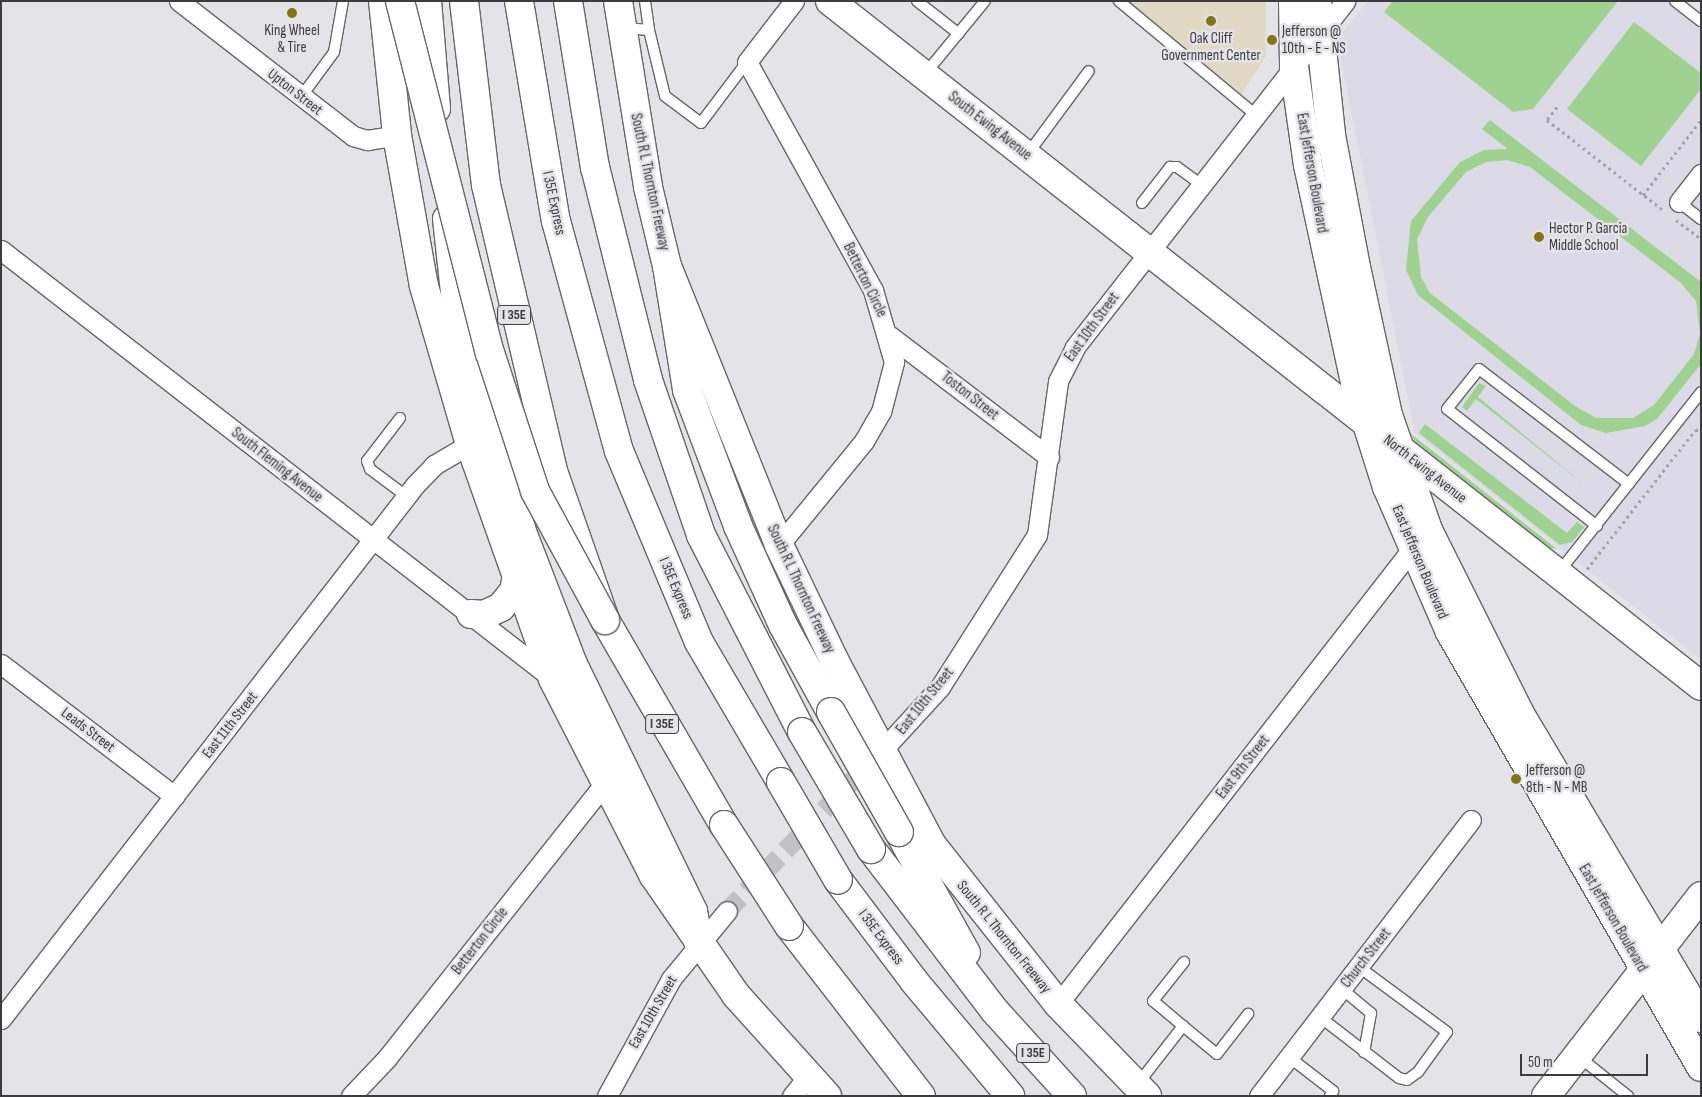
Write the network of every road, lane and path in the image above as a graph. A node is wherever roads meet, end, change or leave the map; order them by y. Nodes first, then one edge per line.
1 (179, 1) edge
2 (343, 1) edge
3 (383, 1) edge
4 (400, 1) edge
5 (427, 1) edge
6 (464, 1) edge
7 (518, 1) edge
8 (568, 1) edge
9 (618, 1) edge
10 (645, 1) edge
11 (794, 1) edge
12 (830, 1) edge
13 (985, 1) edge
14 (1119, 1) edge
15 (1293, 1) edge
16 (1317, 1) edge
17 (1345, 1) edge
18 (1675, 1) edge
19 (920, 2) edge
20 (1701, 21) edge
21 (622, 28) junction
22 (649, 30) junction
23 (959, 34) junction
24 (1317, 37) junction
25 (747, 62) junction
26 (1294, 67) junction
27 (1089, 71) dead end
28 (925, 75) junction
29 (300, 97) junction
30 (1557, 108) dead end
31 (1256, 115) junction
32 (1701, 120) edge
33 (397, 135) junction
34 (1027, 156) junction
35 (1701, 174) edge
36 (1202, 185) junction
37 (1643, 195) junction
38 (1679, 202) joint
39 (1142, 203) dead end
40 (1701, 219) edge
41 (1701, 239) edge
42 (1, 250) edge
43 (1149, 251) junction
44 (668, 266) junction
45 (1344, 271) junction
46 (890, 336) junction
47 (1701, 392) edge
48 (400, 418) dead end
49 (1365, 422) junction
50 (1701, 433) edge
51 (470, 444) junction
52 (1399, 448) junction
53 (1050, 457) junction
54 (1629, 484) junction
55 (406, 496) junction
56 (1597, 526) junction
57 (1420, 539) junction
58 (372, 540) junction
59 (779, 545) junction
60 (1587, 569) dead end
61 (1558, 574) junction
62 (517, 576) junction
63 (472, 614) junction
64 (605, 620) junction
65 (1, 664) edge
66 (553, 679) junction
67 (1701, 686) edge
68 (876, 757) junction
69 (605, 784) junction
70 (174, 796) junction
71 (1471, 820) dead end
72 (1701, 896) edge
73 (727, 911) tunnel mouth
74 (699, 944) junction
75 (1651, 961) junction
76 (1184, 962) dead end
77 (1359, 967) junction
78 (1342, 989) junction
79 (1058, 1004) junction
80 (994, 1010) junction
81 (1248, 1014) dead end
82 (1320, 1017) junction
83 (1701, 1018) edge
84 (1, 1019) edge
85 (1183, 1026) junction
86 (1364, 1052) junction
87 (1577, 1056) junction
88 (1289, 1057) junction
89 (1701, 1068) edge
90 (800, 1086) edge
91 (1141, 1091) edge
92 (351, 1096) edge
93 (607, 1096) edge
94 (827, 1096) edge
95 (921, 1096) edge
96 (1010, 1096) edge
97 (1072, 1096) edge
98 (1259, 1096) edge
99 (1330, 1096) edge
100 (1546, 1096) edge
101 (1628, 1096) edge

1 - 29 street, Upton Street
2 - 29 lane
3 - 33 main road
4 - 64 main road, bridge
5 - 74 main road
6 - 64 main road, I 35E
7 - 96 main road, I 35E Express, bridge
8 - 80 main road, I 35E, bridge
9 - 21 main road, South R L Thornton Freeway
10 - 22 lane
11 - 25 street
12 - 28 main road, South Ewing Avenue
13 - 23 lane
14 - 31 lane
15 - 26 main road, East Jefferson Boulevard
16 - 24 main road, East Jefferson Boulevard
17 - 24 street, East 10th Street
18 - 20 lane
19 - 23 lane
21 - 22 lane
21 - 44 main road, South R L Thornton Freeway
22 - 25 lane
23 - 28 lane
24 - 26 street, East 10th Street
24 - 45 main road, East Jefferson Boulevard
25 - 46 street, Betterton Circle
26 - 31 street, East 10th Street
26 - 45 main road, East Jefferson Boulevard
27 - 34 lane
28 - 34 main road, South Ewing Avenue
29 - 33 street, Upton Street
30 - 37 path
31 - 36 street, East 10th Street
32 - 37 path
33 - 51 main road
34 - 43 main road, South Ewing Avenue
35 - 38 street
36 - 39 lane
36 - 43 street, East 10th Street
37 - 41 path
38 - 40 lane
42 - 58 street, South Fleming Avenue
43 - 49 main road, North Ewing Avenue
43 - 53 street, East 10th Street
44 - 59 main road, South R L Thornton Freeway
44 - 80 main road, bridge
45 - 49 main road, East Jefferson Boulevard
45 - 52 main road, East Jefferson Boulevard
46 - 53 street, Toston Street
46 - 59 street, Betterton Circle
47 - 54 lane
48 - 55 lane
49 - 52 main road, North Ewing Avenue
49 - 57 main road, East Jefferson Boulevard
50 - 60 path
51 - 55 street, East 11th Street
51 - 62 main road
52 - 57 main road, East Jefferson Boulevard
52 - 61 main road, North Ewing Avenue
53 - 68 street, East 10th Street
54 - 56 lane
54 - 56 lane
55 - 58 street, East 11th Street
56 - 61 lane
57 - 75 main road, East Jefferson Boulevard
57 - 79 street, East 9th Street
58 - 63 street, South Fleming Avenue
58 - 70 street, East 11th Street
59 - 68 main road, South R L Thornton Freeway
61 - 67 main road, North Ewing Avenue
62 - 63 main road
62 - 66 main road
63 - 66 street, South Fleming Avenue
64 - 95 main road, I 35E, bridge
65 - 70 street, Leads Street
66 - 69 main road
68 - 79 main road, South R L Thornton Freeway
69 - 74 main road
69 - 92 street, Betterton Circle
70 - 84 street, East 11th Street
71 - 77 street, Church Street
72 - 75 main road
73 - 74 street, East 10th Street
74 - 90 main road
74 - 93 street, East 10th Street
75 - 83 main road, East Jefferson Boulevard
75 - 87 main road
75 - 89 main road, East Jefferson Boulevard
76 - 85 lane
77 - 78 street, Church Street
77 - 86 lane
78 - 82 street, Church Street
78 - 86 lane
79 - 91 main road, South R L Thornton Freeway
80 - 97 main road, I 35E
81 - 85 lane
82 - 86 lane
82 - 88 street, Church Street
85 - 91 lane
87 - 100 main road
87 - 101 lane
88 - 98 street, Church Street
88 - 99 lane
90 - 94 main road

